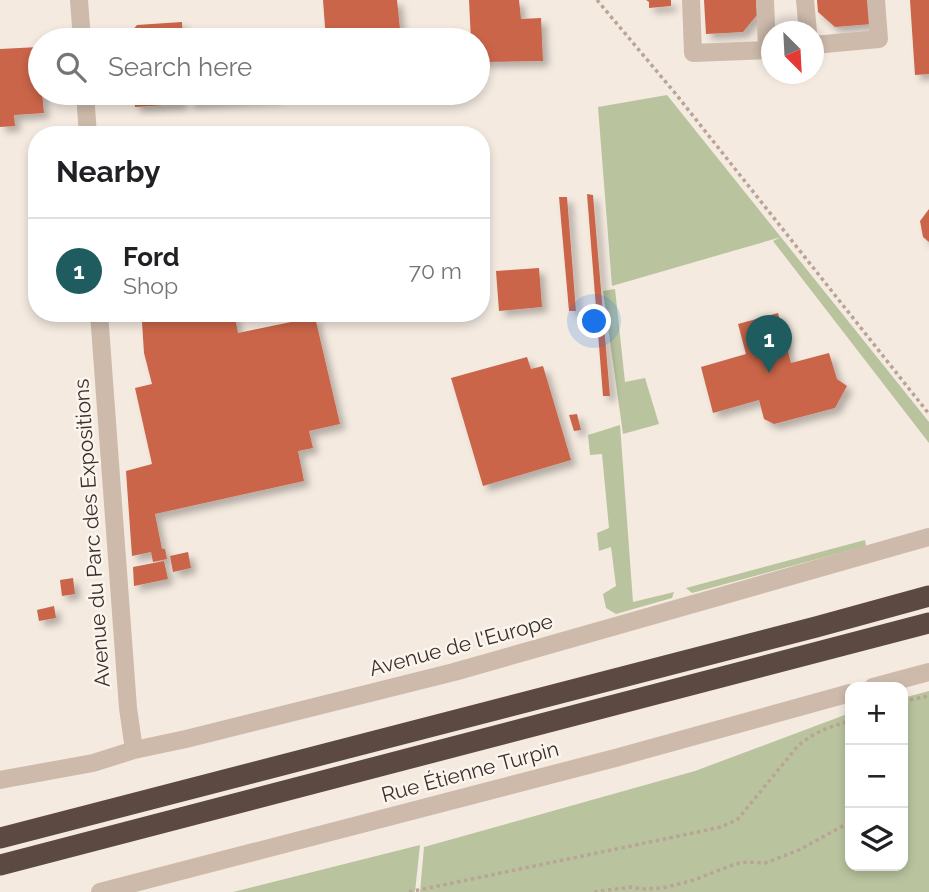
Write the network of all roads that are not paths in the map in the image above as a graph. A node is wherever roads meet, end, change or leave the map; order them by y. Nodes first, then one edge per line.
1 (79, 0) edge
2 (691, 0) edge
3 (765, 0) edge
4 (805, 0) edge
5 (876, 0) edge
6 (807, 21) edge
7 (81, 28) edge
8 (824, 44) edge
9 (86, 105) edge
10 (87, 126) edge
11 (100, 322) edge
12 (929, 537) edge
13 (929, 596) edge
14 (929, 623) edge
15 (929, 672) edge
16 (892, 682) edge
17 (845, 695) edge
18 (134, 750) junction
19 (0, 780) edge
20 (0, 838) edge
21 (0, 865) edge
22 (100, 892) edge

1 - 7 street
2 - 3 street
4 - 6 street
5 - 8 street
9 - 10 street
11 - 18 street, Avenue du Parc des Expositions
12 - 18 street, Avenue de l'Europe
13 - 20 highway
14 - 21 highway
15 - 16 street
17 - 22 street, Rue Étienne Turpin
18 - 19 street, Avenue de l'Europe

